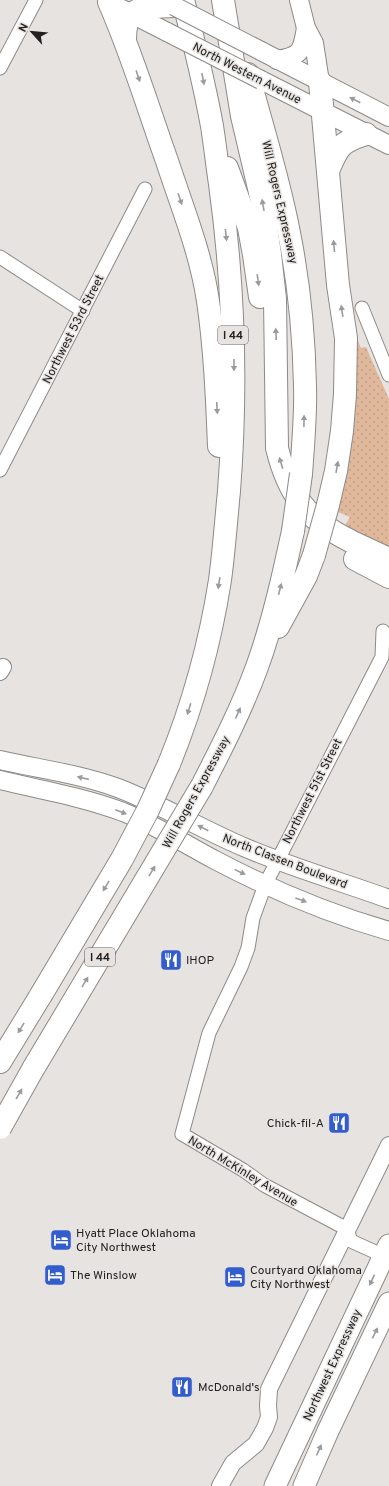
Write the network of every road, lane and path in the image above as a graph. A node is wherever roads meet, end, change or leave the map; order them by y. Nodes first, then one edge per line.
1 (36, 0) edge
2 (225, 0) edge
3 (299, 0) edge
4 (107, 1) edge
5 (170, 3) edge
6 (131, 13) junction
7 (310, 36) junction
8 (125, 39) junction
9 (277, 60) junction
10 (0, 68) edge
11 (299, 72) junction
12 (267, 81) junction
13 (320, 82) junction
14 (323, 112) junction
15 (389, 117) edge
16 (212, 127) junction
17 (366, 134) junction
18 (389, 145) edge
19 (328, 171) junction
20 (145, 189) dead end
21 (0, 257) edge
22 (362, 308) dead end
23 (83, 311) junction
24 (389, 375) edge
25 (6, 448) edge
26 (0, 470) edge
27 (224, 544) junction
28 (384, 568) edge
29 (389, 583) edge
30 (383, 631) dead end
31 (257, 667) junction
32 (0, 760) edge
33 (0, 780) edge
34 (277, 861) junction
35 (265, 885) junction
36 (389, 899) edge
37 (389, 931) edge
38 (0, 1062) edge
39 (0, 1128) edge
40 (182, 1134) joint
41 (389, 1145) edge
42 (348, 1229) junction
43 (386, 1250) edge
44 (389, 1303) edge
45 (220, 1486) edge
46 (275, 1486) edge
47 (304, 1486) edge

1 - 10 street
28 -> 2 highway
31 -> 2 highway, Will Rogers Expressway / I 44, bridge
3 - 7 main road
4 - 6 main road, North Western Avenue
4 - 8 highway
5 - 6 highway
5 - 9 main road, North Western Avenue, bridge
5 -> 16 highway, I 44
6 - 8 highway
6 - 12 main road, North Western Avenue, bridge
7 - 9 main road
7 - 11 main road
7 - 13 main road
8 -> 27 highway
9 - 11 main road, North Western Avenue
11 - 12 main road
11 - 13 main road, North Western Avenue
12 - 14 main road, North Western Avenue
13 - 14 highway
15 -> 13 main road, North Western Avenue
14 - 17 main road, North Western Avenue
14 - 19 highway
16 -> 27 highway, I 44
16 -> 28 highway
17 - 18 main road, North Western Avenue
17 - 19 highway
31 -> 19 highway, bridge
20 - 23 street, Northwest 53rd Street
21 - 23 street
22 - 24 street
23 - 25 street, Northwest 53rd Street
25 - 26 street, Northwest 53rd Street
27 -> 38 highway, I 44, bridge
28 - 29 highway
30 - 34 street, Northwest 51st Street
39 -> 31 highway, Will Rogers Expressway / I 44, bridge
34 -> 32 main road, North Classen Boulevard
33 -> 35 main road, North Classen Boulevard
34 - 35 street, Northwest 51st Street
34 - 36 main road, North Classen Boulevard
35 -> 37 main road, North Classen Boulevard
35 - 40 street, Northwest 51st Street
40 - 42 street, North McKinley Avenue
41 - 42 street
42 - 43 street, North McKinley Avenue
42 - 45 street
43 -> 46 highway, Northwest Expressway
47 -> 44 highway, Northwest Expressway

